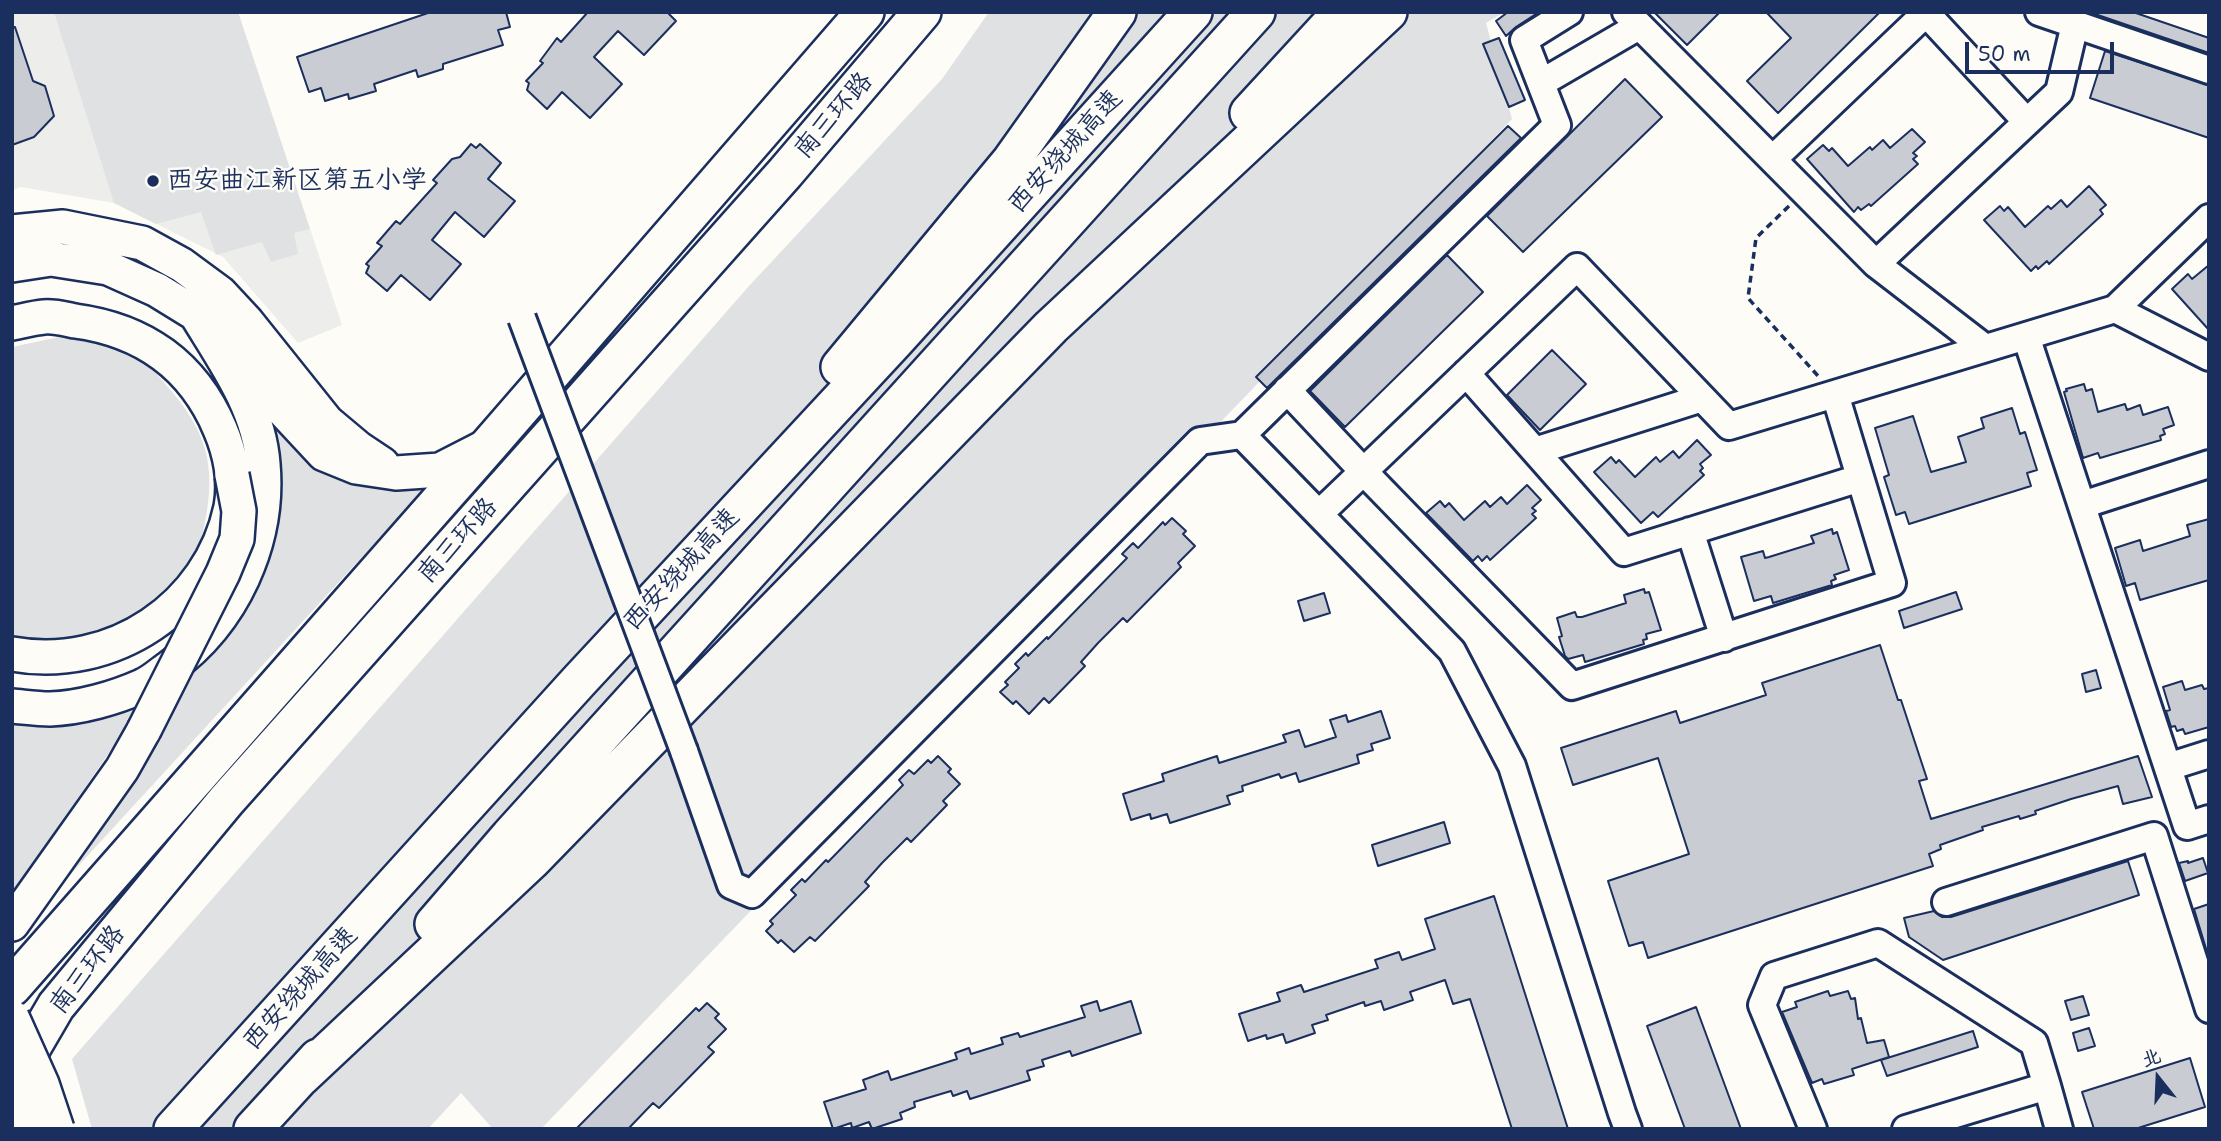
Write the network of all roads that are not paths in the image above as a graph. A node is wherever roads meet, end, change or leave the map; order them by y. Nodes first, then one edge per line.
1 (865, 12) edge
2 (922, 12) edge
3 (1117, 12) edge
4 (1193, 12) edge
5 (1255, 12) edge
6 (1342, 12) edge
7 (1388, 12) edge
8 (1569, 12) edge
9 (2039, 12) edge
10 (1926, 13) edge
11 (1633, 19) edge
12 (2075, 24) junction
13 (2209, 70) edge
14 (1541, 83) junction
15 (2027, 122) junction
16 (1773, 159) junction
17 (2209, 218) edge
18 (12, 232) edge
19 (1877, 264) junction
20 (12, 265) edge
21 (2115, 309) junction
22 (196, 314) junction
23 (522, 318) dead end
24 (12, 323) edge
25 (1051, 327) junction
26 (2026, 336) junction
27 (1985, 348) junction
28 (2209, 357) edge
29 (1466, 373) junction
30 (1287, 390) junction
31 (1835, 394) junction
32 (1702, 398) junction
33 (1242, 435) junction
34 (491, 444) junction
35 (1535, 451) junction
36 (2209, 464) edge
37 (1363, 471) junction
38 (396, 473) junction
39 (232, 475) junction
40 (1860, 478) junction
41 (2082, 505) junction
42 (1319, 514) junction
43 (1690, 531) junction
44 (652, 603) junction
45 (1724, 638) junction
46 (12, 654) edge
47 (12, 706) edge
48 (2209, 754) edge
49 (2168, 767) junction
50 (2209, 819) edge
51 (1946, 902) dead end
52 (12, 924) edge
53 (12, 987) edge
54 (2209, 1009) edge
55 (12, 1017) edge
56 (12, 1068) edge
57 (301, 1077) junction
58 (12, 1082) edge
59 (2047, 1086) junction
60 (29, 1129) edge
61 (57, 1129) edge
62 (173, 1129) edge
63 (253, 1129) edge
64 (1628, 1129) edge
65 (1813, 1129) edge
66 (1906, 1129) edge
67 (2059, 1129) edge

1 - 34 highway, 南三环路
2 - 58 highway, 南三环路
3 - 44 highway
4 - 44 highway, 西安绕城高速
5 - 57 highway, 西安绕城高速
6 - 25 highway
7 - 25 highway
8 - 14 street
9 - 12 street
10 - 15 street
10 - 16 street
11 - 14 street
11 - 16 street
12 - 13 street
12 - 15 street
14 - 30 street
15 - 19 street
16 - 19 street
17 - 21 street
18 - 38 main road
19 - 27 street
20 - 22 main road
21 - 26 street
21 - 28 street
22 - 38 main road
22 - 47 main road
23 - 33 street, bridge
24 - 39 main road
25 - 57 highway
26 - 27 street
26 - 41 street
27 - 31 street
29 - 32 street
29 - 35 street
29 - 37 street
30 - 33 street
30 - 37 street
31 - 32 street
31 - 40 street
32 - 35 street
33 - 42 street
34 - 38 main road
34 - 53 highway, 南三环路
35 - 43 street
36 - 41 street
37 - 42 street
37 - 45 street
39 - 46 main road, bridge
39 - 52 main road, bridge
40 - 43 street
40 - 45 street
41 - 49 street
42 - 64 street
43 - 45 street
44 - 62 highway, 西安绕城高速
48 - 49 street
49 - 50 street
51 - 54 street
55 - 61 main road, bridge
56 - 60 main road, bridge
57 - 63 highway, 西安绕城高速
59 - 65 street
59 - 66 street
59 - 67 street

